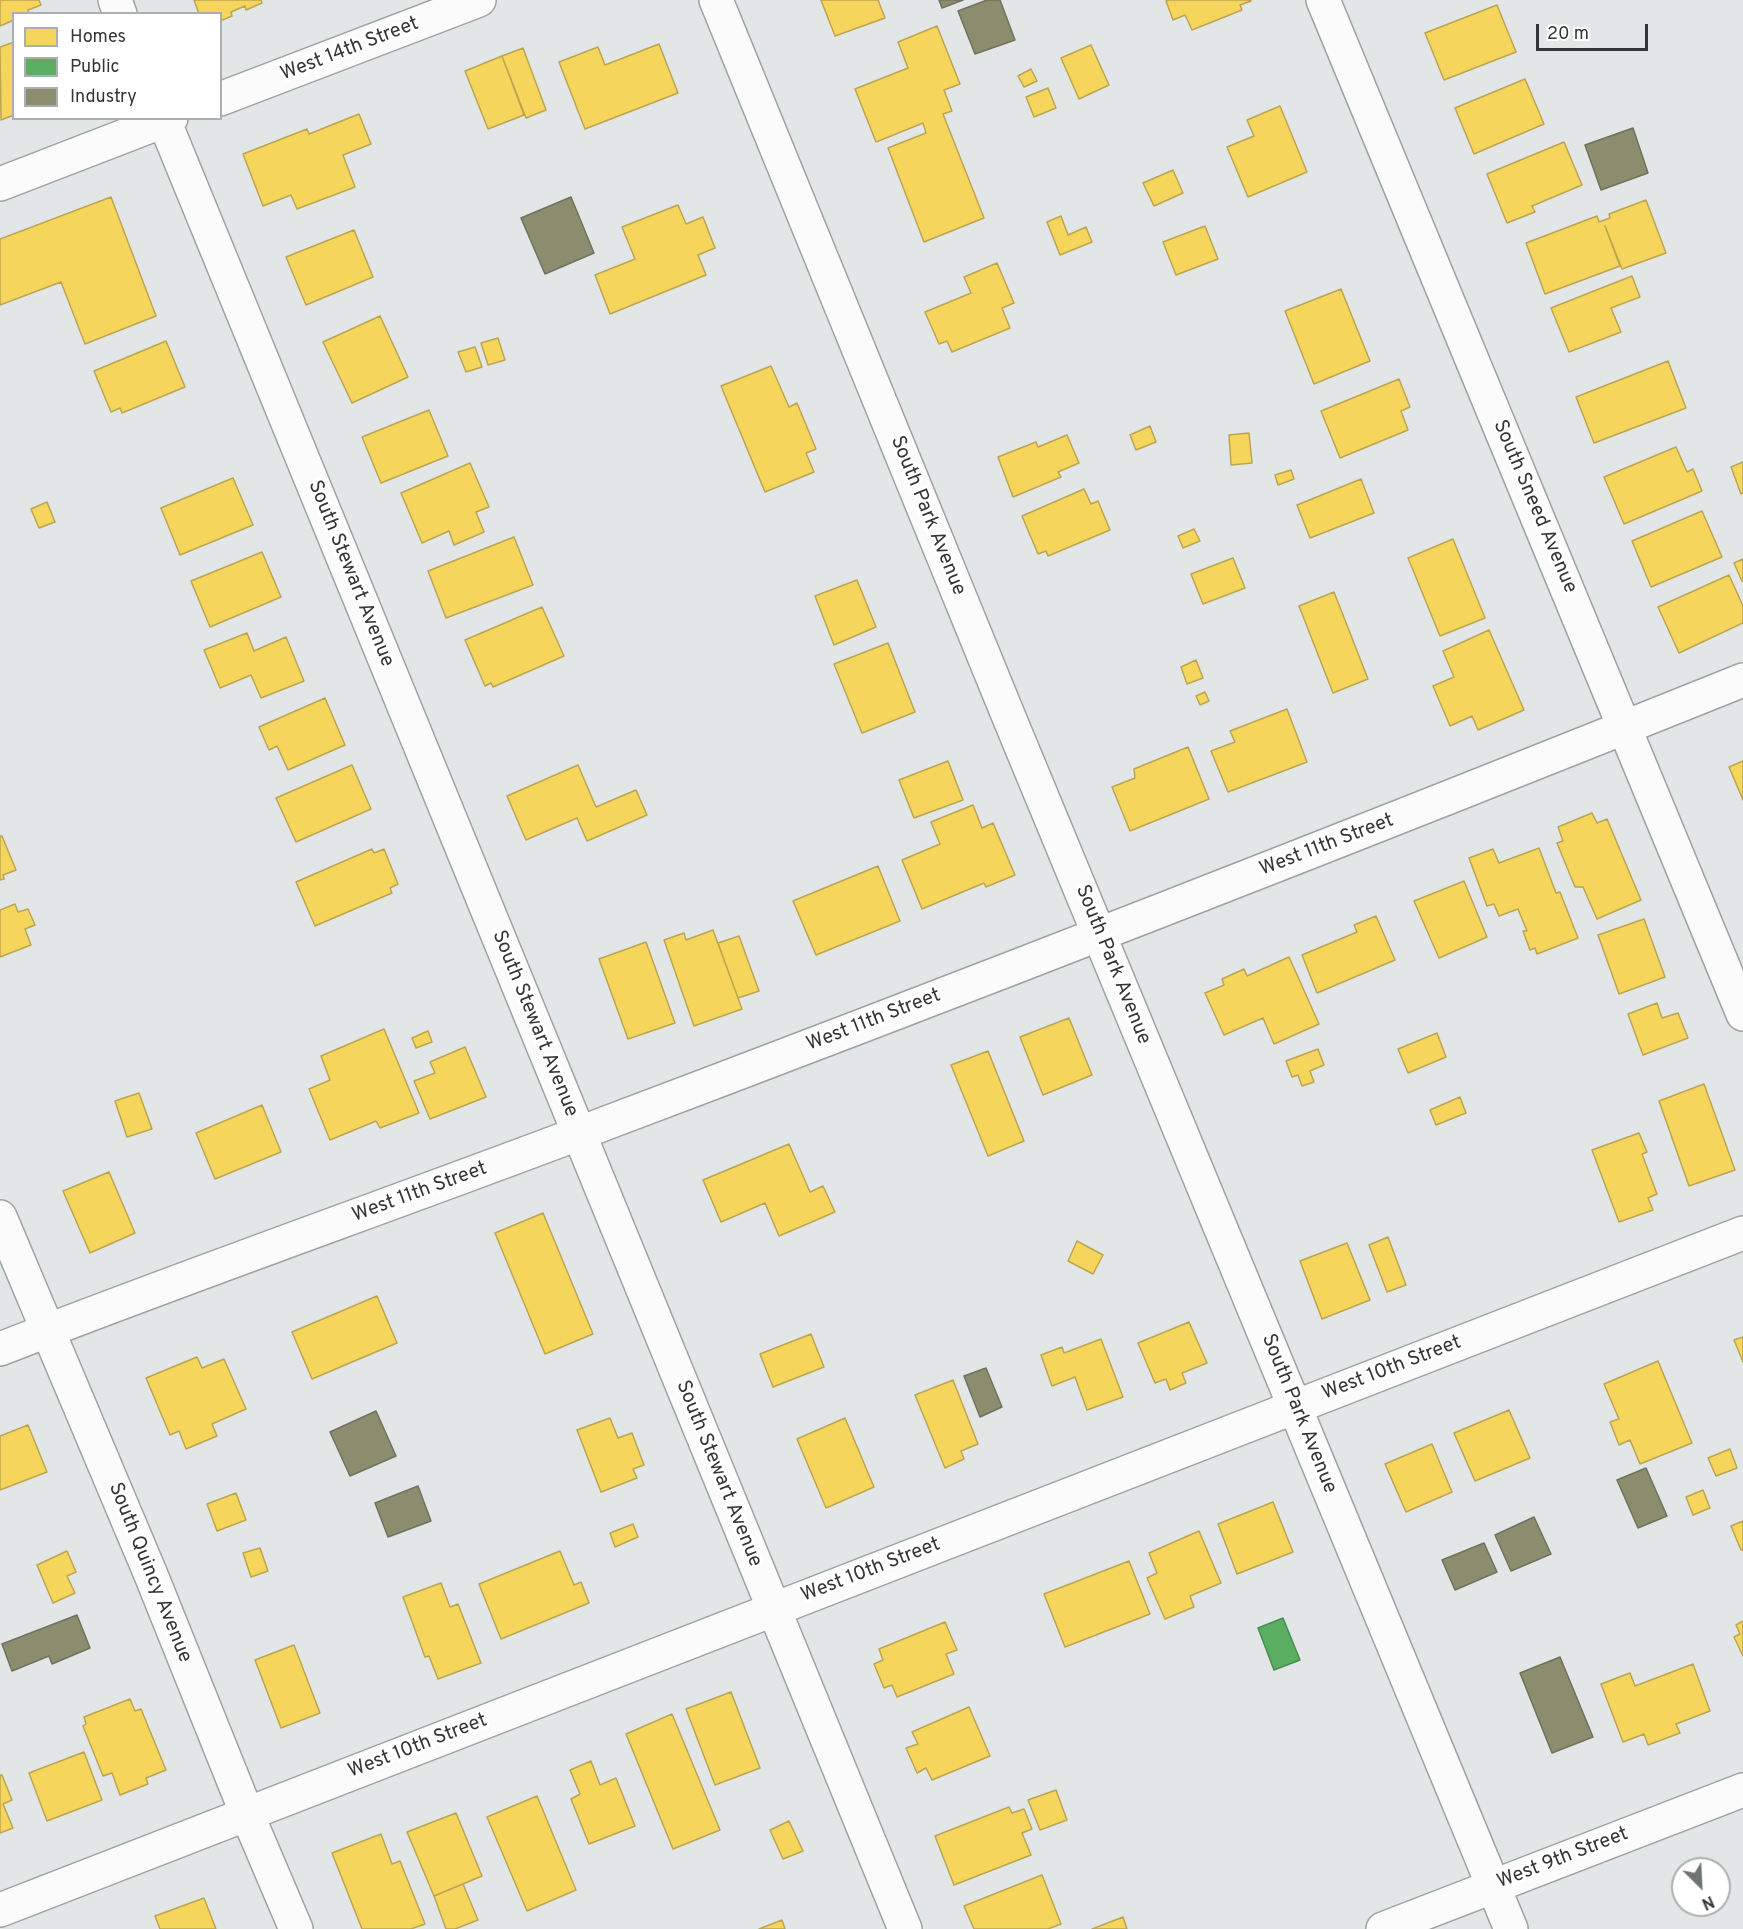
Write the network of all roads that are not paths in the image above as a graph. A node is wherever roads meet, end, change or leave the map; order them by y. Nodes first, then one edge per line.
1 (479, 0) edge
2 (716, 0) edge
3 (1323, 0) edge
4 (222, 98) edge
5 (163, 120) edge
6 (166, 120) edge
7 (0, 184) edge
8 (1743, 680) edge
9 (1626, 727) junction
10 (1100, 934) junction
11 (1743, 1014) edge
12 (579, 1134) junction
13 (0, 1217) edge
14 (1743, 1233) edge
15 (47, 1331) junction
16 (0, 1349) edge
17 (1295, 1407) junction
18 (774, 1610) junction
19 (1743, 1790) edge
20 (247, 1814) junction
21 (1493, 1886) junction
22 (0, 1910) edge
23 (296, 1929) edge
24 (905, 1929) edge
25 (1383, 1929) edge
26 (1511, 1929) edge

1 - 4 street, West 14th Street
2 - 10 street, South Park Avenue
3 - 9 street, South Sneed Avenue
5 - 7 street
6 - 12 street, South Stewart Avenue
8 - 9 street, West 11th Street
9 - 10 street, West 11th Street
9 - 11 street, South Sneed Avenue
10 - 12 street, West 11th Street
10 - 17 street, South Park Avenue
12 - 15 street, West 11th Street
12 - 18 street, South Stewart Avenue
13 - 15 street, South Quincy Avenue
14 - 17 street, West 10th Street
15 - 16 street, West 11th Street
15 - 20 street, South Quincy Avenue
17 - 18 street, West 10th Street
17 - 21 street, South Park Avenue
18 - 20 street, West 10th Street
18 - 24 street, South Stewart Avenue
19 - 21 street, West 9th Street
20 - 22 street, West 10th Street
20 - 23 street, South Quincy Avenue
21 - 25 street, West 9th Street
21 - 26 street, South Park Avenue

